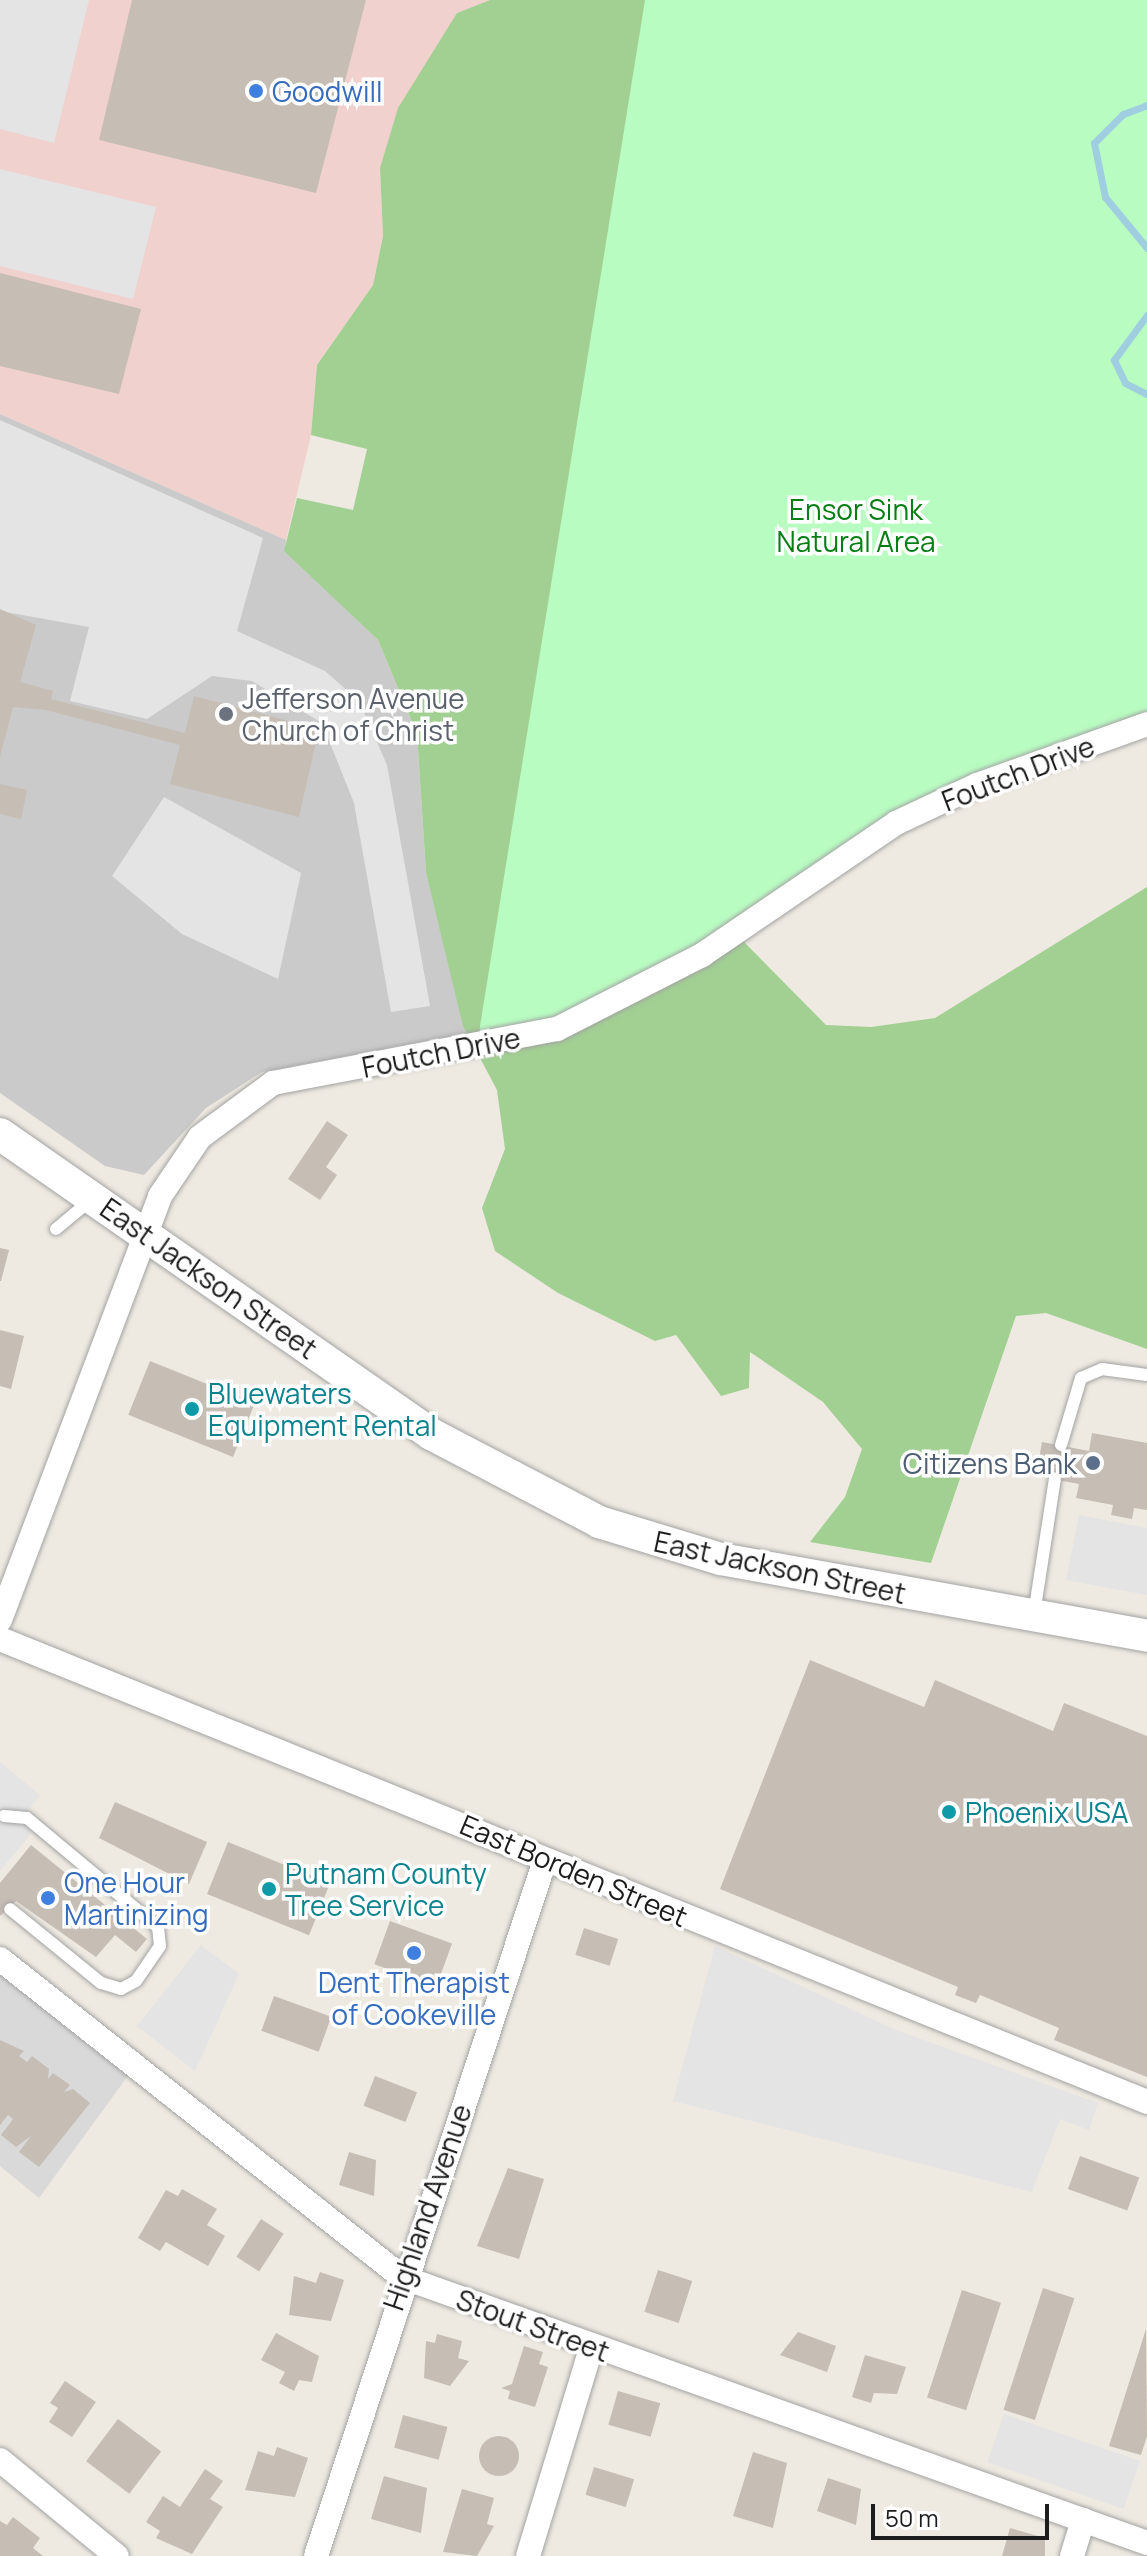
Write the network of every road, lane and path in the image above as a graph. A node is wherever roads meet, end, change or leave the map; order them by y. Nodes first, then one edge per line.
1 (1147, 724) edge
2 (0, 1134) edge
3 (94, 1197) junction
4 (56, 1229) dead end
5 (147, 1235) junction
6 (1147, 1375) edge
7 (1061, 1445) dead end
8 (1055, 1479) dead end
9 (1034, 1614) junction
10 (0, 1620) edge
11 (1147, 1636) edge
12 (0, 1639) edge
13 (4, 1816) dead end
14 (545, 1860) junction
15 (10, 1909) dead end
16 (0, 1959) edge
17 (1147, 2102) edge
18 (402, 2277) junction
19 (592, 2346) junction
20 (0, 2460) edge
21 (1083, 2520) junction
22 (1147, 2543) edge
23 (117, 2556) edge
24 (316, 2556) edge
25 (528, 2556) edge
26 (1072, 2556) edge

1 - 5 street, Foutch Drive
2 - 3 street, East Jackson Street
3 - 4 lane
3 - 5 street, East Jackson Street
5 - 9 street, East Jackson Street
5 - 10 street, Foutch Drive
6 - 7 lane
8 - 9 lane
9 - 11 street, East Jackson Street
12 - 14 street, East Borden Street
13 - 15 lane
14 - 17 street, East Borden Street
14 - 18 street, Highland Avenue
16 - 18 street, Stout Street
18 - 19 street, Stout Street
18 - 24 street, Highland Avenue
19 - 21 street, Stout Street
19 - 25 street
20 - 23 street
21 - 22 street, Stout Street
21 - 26 street

